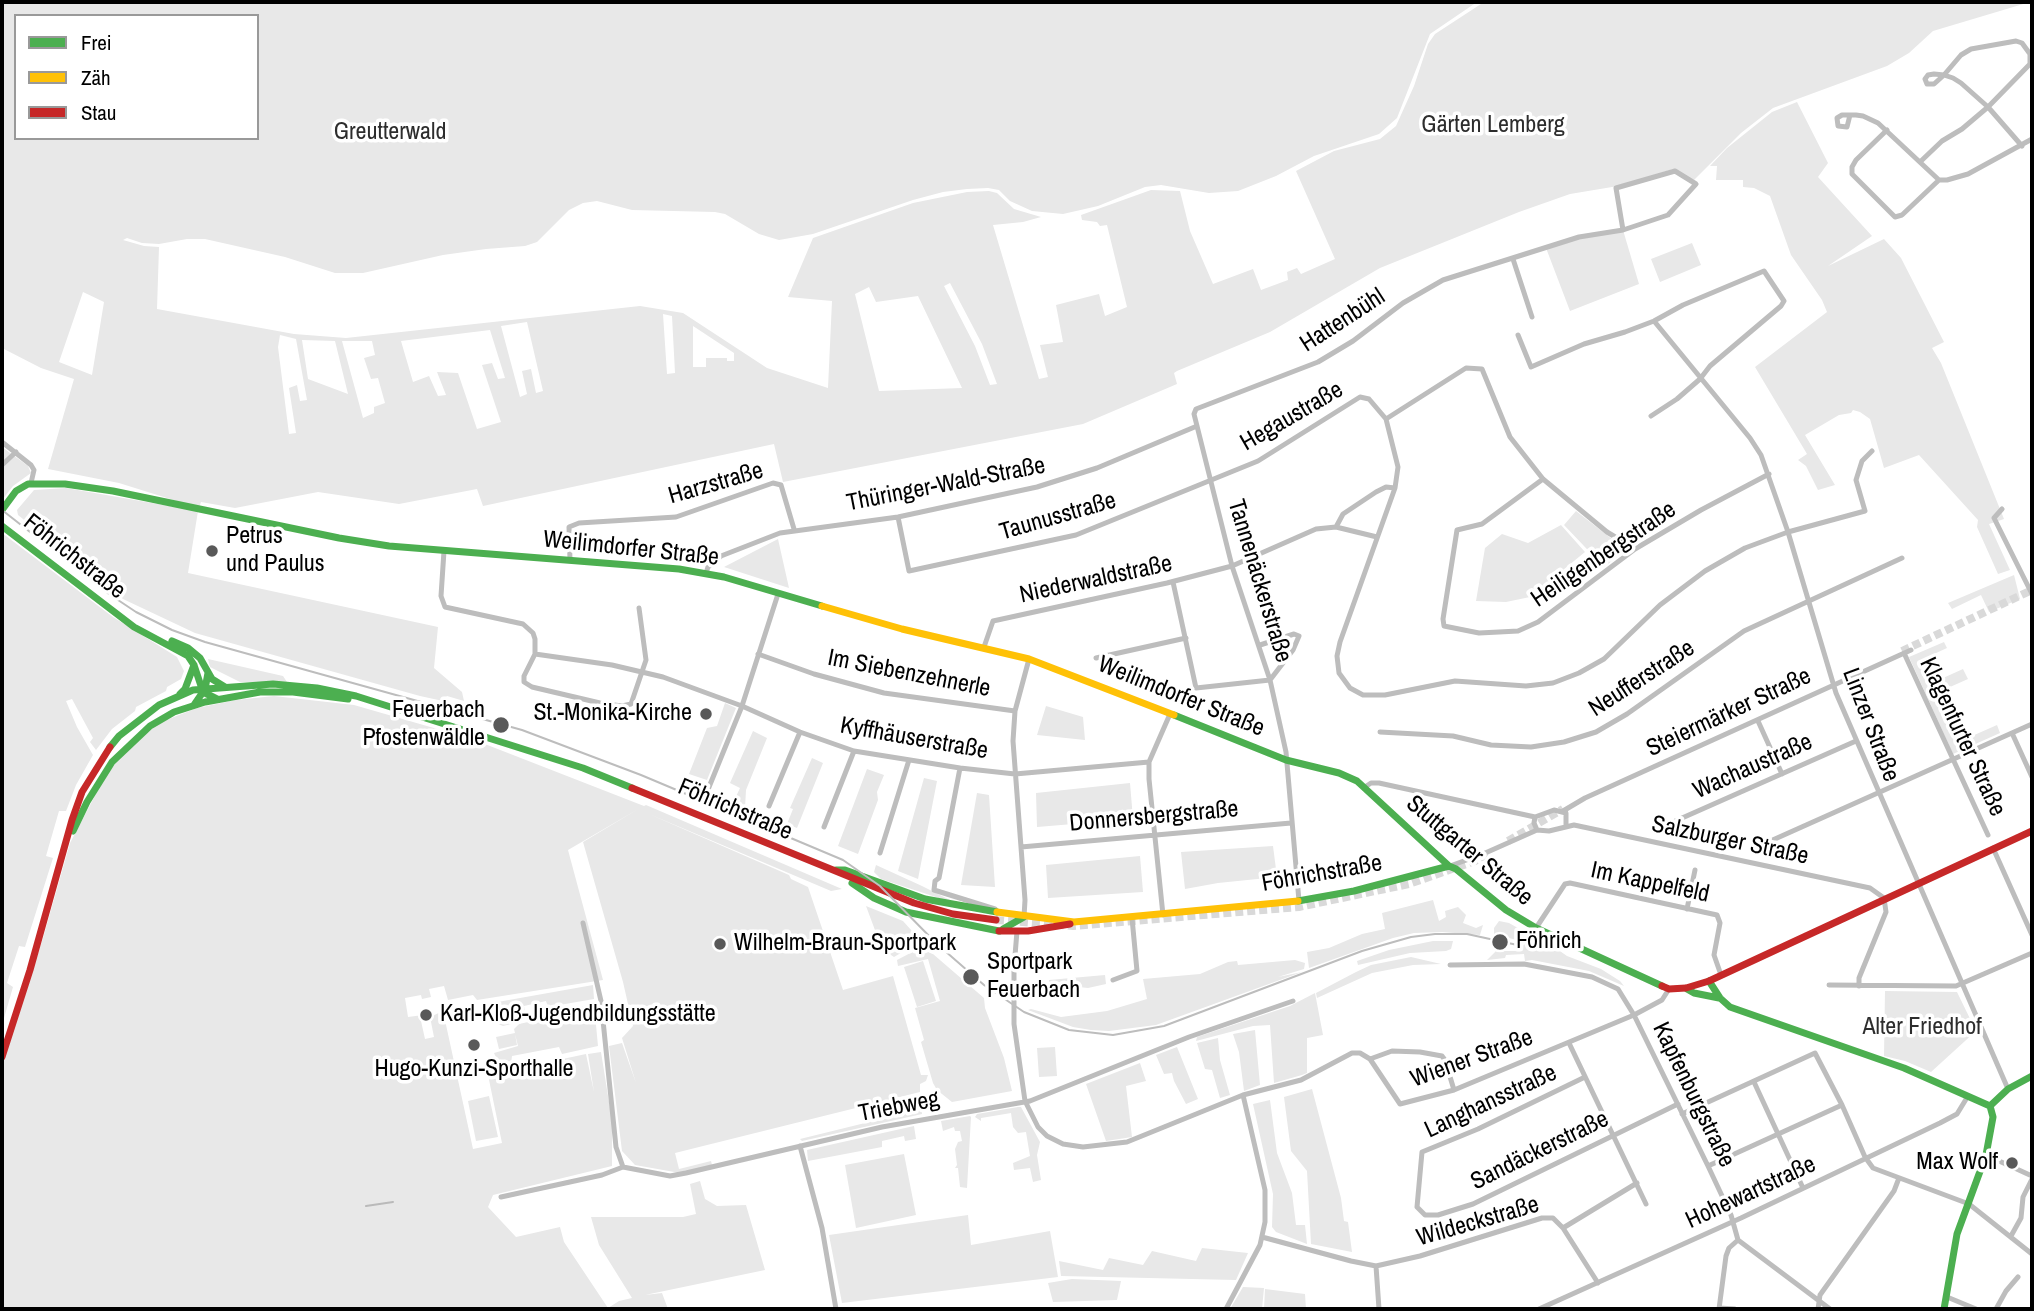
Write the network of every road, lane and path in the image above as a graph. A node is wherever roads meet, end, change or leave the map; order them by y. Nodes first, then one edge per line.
1 (1988, 107) junction
2 (1850, 115) dead end
3 (1887, 130) junction
4 (2032, 139) edge
5 (2022, 146) junction
6 (1920, 162) junction
7 (1938, 180) junction
8 (1623, 230) junction
9 (1513, 259) junction
10 (1532, 317) dead end
11 (1654, 321) junction
12 (1518, 335) dead end
13 (1700, 379) junction
14 (1194, 414) joint
15 (1651, 416) dead end
16 (1386, 419) junction
17 (1197, 426) junction
18 (2, 442) edge
19 (1872, 451) dead end
20 (16, 452) junction
21 (2, 465) edge
22 (1769, 474) junction
23 (1543, 479) junction
24 (1211, 480) junction
25 (31, 483) junction
26 (1395, 488) junction
27 (2002, 509) dead end
28 (2, 510) edge
29 (898, 517) junction
30 (2, 526) edge
31 (1336, 527) junction
32 (794, 529) junction
33 (1788, 531) junction
34 (1377, 537) junction
35 (1635, 549) junction
36 (444, 551) junction
37 (1902, 558) dead end
38 (570, 560) junction
39 (1232, 566) junction
40 (706, 573) junction
41 (1173, 582) junction
42 (2030, 586) edge
43 (778, 594) junction
44 (2032, 594) edge
45 (1809, 601) junction
46 (639, 608) dead end
47 (123, 619) junction
48 (1186, 638) junction
49 (1260, 645) junction
50 (984, 647) junction
51 (1908, 652) joint
52 (535, 654) junction
53 (758, 654) junction
54 (1096, 658) dead end
55 (1029, 659) junction
56 (194, 665) junction
57 (208, 673) junction
58 (643, 673) junction
59 (1270, 680) junction
60 (1833, 684) junction
61 (225, 687) junction
62 (203, 690) junction
63 (180, 694) junction
64 (217, 699) junction
65 (194, 705) junction
66 (382, 706) junction
67 (742, 706) junction
68 (1014, 711) junction
69 (1171, 714) junction
70 (1758, 721) junction
71 (2032, 724) edge
72 (800, 732) junction
73 (1380, 732) dead end
74 (2012, 733) junction
75 (1856, 741) junction
76 (853, 751) junction
77 (1953, 759) junction
78 (909, 760) junction
79 (1286, 760) junction
80 (1149, 762) junction
81 (960, 768) junction
82 (1015, 774) junction
83 (1782, 774) junction
84 (2032, 777) edge
85 (1365, 787) junction
86 (707, 792) dead end
87 (1877, 792) junction
88 (769, 806) dead end
89 (1563, 811) junction
90 (1535, 817) junction
91 (1291, 822) junction
92 (1566, 826) junction
93 (1664, 826) dead end
94 (824, 827) dead end
95 (1537, 830) junction
96 (2032, 831) edge
97 (1155, 835) junction
98 (1987, 835) dead end
99 (67, 844) junction
100 (1021, 847) junction
101 (1757, 847) dead end
102 (1993, 848) junction
103 (880, 853) dead end
104 (1449, 866) junction
105 (827, 869) junction
106 (1695, 870) dead end
107 (841, 875) junction
108 (1918, 883) junction
109 (1884, 898) junction
110 (1299, 901) junction
111 (1687, 909) junction
112 (1008, 914) junction
113 (1163, 915) junction
114 (997, 916) junction
115 (1132, 918) junction
116 (1026, 919) junction
117 (1074, 922) junction
118 (583, 923) dead end
119 (1016, 927) junction
120 (1536, 928) junction
121 (1038, 929) junction
122 (2032, 935) edge
123 (2032, 953) edge
124 (1451, 965) dead end
125 (1721, 975) junction
126 (1112, 980) dead end
127 (1709, 981) junction
128 (1962, 984) junction
129 (1829, 985) dead end
130 (1859, 986) junction
131 (1686, 988) junction
132 (1669, 989) junction
133 (1720, 999) junction
134 (1293, 1001) dead end
135 (1634, 1015) junction
136 (1569, 1043) junction
137 (2, 1057) edge
138 (1370, 1059) junction
139 (2032, 1076) edge
140 (1585, 1077) junction
141 (1754, 1082) junction
142 (2008, 1089) junction
143 (1454, 1090) junction
144 (1243, 1096) junction
145 (1968, 1096) junction
146 (1025, 1101) junction
147 (1678, 1104) junction
148 (1842, 1105) junction
149 (1990, 1107) junction
150 (1682, 1114) junction
151 (1777, 1133) junction
152 (1615, 1135) junction
153 (800, 1146) junction
154 (1986, 1155) junction
155 (1865, 1157) junction
156 (1708, 1166) junction
157 (623, 1167) junction
158 (1899, 1178) junction
159 (2032, 1178) edge
160 (1637, 1183) junction
161 (1803, 1188) junction
162 (501, 1197) dead end
163 (1646, 1203) dead end
164 (1969, 1204) junction
165 (1417, 1207) joint
166 (1732, 1222) junction
167 (1563, 1228) junction
168 (2011, 1236) junction
169 (1262, 1237) junction
170 (1738, 1240) junction
171 (2032, 1254) edge
172 (1376, 1266) junction
173 (2018, 1278) dead end
174 (1598, 1283) junction
175 (1947, 1297) junction
176 (1820, 1301) junction
177 (835, 1309) edge
178 (1226, 1309) edge
179 (1379, 1309) edge
180 (1540, 1309) edge
181 (1719, 1309) edge
182 (1735, 1309) edge
183 (1818, 1309) edge
184 (1830, 1309) edge
185 (1944, 1309) edge
186 (1976, 1309) edge
187 (1996, 1309) edge

1 - 1 street
1 - 5 street
1 - 6 street
2 - 3 street
3 - 6 street
3 - 7 street
4 - 5 street
5 - 7 street
6 - 7 street
8 - 8 street, Hattenbühl
8 - 9 street, Hattenbühl
9 - 10 street
9 - 14 street, Hattenbühl
11 - 12 street
11 - 13 street, Linzer Straße
11 - 13 street
13 - 15 street
13 - 22 street, Linzer Straße
14 - 17 street, Tannenäckerstraße
16 - 23 street
16 - 24 street, Hegaustraße
16 - 26 street
17 - 24 street, Tannenäckerstraße
17 - 29 street, Thüringer-Wald-Straße
18 - 20 street
19 - 33 street
20 - 21 street
20 - 25 street
22 - 33 street, Linzer Straße
22 - 35 street, Heiligenbergstraße
23 - 35 street
23 - 35 street, Heiligenbergstraße
24 - 29 street, Taunusstraße
24 - 39 street, Tannenäckerstraße
25 - 28 main road
25 - 36 main road, Weilimdorfer Straße
26 - 31 street
26 - 34 street
27 - 42 street
29 - 32 street, Thüringer-Wald-Straße
30 - 47 main road, Föhrichstraße
31 - 34 street
31 - 39 street, Niederwaldstraße
32 - 38 street, Harzstraße
32 - 40 street, Thüringer-Wald-Straße
33 - 34 street
33 - 45 street, Linzer Straße
36 - 38 main road, Weilimdorfer Straße
36 - 52 street
37 - 45 street, Neufferstraße
38 - 40 main road, Weilimdorfer Straße
39 - 41 street, Niederwaldstraße
39 - 49 street, Tannenäckerstraße
40 - 43 main road, Weilimdorfer Straße
41 - 48 street
41 - 50 street, Niederwaldstraße
42 - 44 street
43 - 50 main road, Weilimdorfer Straße
43 - 53 street
45 - 60 street, Linzer Straße
45 - 73 street, Neufferstraße
46 - 58 street
47 - 56 main road, Föhrichstraße
47 - 57 main road, Föhrichstraße
48 - 54 street
48 - 59 street
49 - 59 street, Tannenäckerstraße
49 - 59 street
50 - 55 main road, Weilimdorfer Straße
51 - 60 street, Steiermärker Straße
51 - 77 street, Klagenfurter Straße
52 - 58 street, Kyffhäuserstraße
52 - 58 street
53 - 67 street
53 - 68 street, Im Siebenzehnerle
55 - 68 street
55 - 69 main road, Weilimdorfer Straße
56 - 62 main road
56 - 63 main road
57 - 61 main road, Föhrichstraße
57 - 62 main road
58 - 67 street, Kyffhäuserstraße
59 - 79 street, Tannenäckerstraße
60 - 70 street, Steiermärker Straße
60 - 75 street, Linzer Straße
61 - 62 main road
61 - 66 main road
62 - 63 main road
62 - 64 main road
62 - 65 main road
63 - 99 main road
64 - 65 main road
64 - 66 main road
65 - 99 main road
66 - 105 main road, Föhrichstraße
67 - 72 street, Kyffhäuserstraße
67 - 86 street
68 - 82 street
69 - 79 main road, Weilimdorfer Straße
69 - 80 street
70 - 83 street
70 - 89 street, Steiermärker Straße
71 - 74 street
72 - 76 street, Kyffhäuserstraße
72 - 88 street
74 - 77 street
74 - 84 street
75 - 83 street, Wachaustraße
75 - 87 street, Linzer Straße
76 - 78 street, Kyffhäuserstraße
76 - 94 street
77 - 87 street
77 - 98 street, Klagenfurter Straße
78 - 81 street, Kyffhäuserstraße
78 - 103 street
79 - 85 main road, Weilimdorfer Straße
79 - 91 street, Tannenäckerstraße
80 - 82 street, Kyffhäuserstraße
80 - 97 street
81 - 82 street, Kyffhäuserstraße
81 - 114 street
82 - 100 street
83 - 93 street, Wachaustraße
85 - 90 street
85 - 104 main road, Stuttgarter Straße
87 - 101 street
87 - 108 street, Linzer Straße
89 - 90 street, Steiermärker Straße
89 - 92 street
90 - 95 street
91 - 97 street, Donnersbergstraße
91 - 110 street, Tannenäckerstraße
92 - 95 street, Föhrichstraße
92 - 109 street, Salzburger Straße
95 - 104 street, Föhrichstraße
96 - 102 main road
97 - 100 street, Donnersbergstraße
97 - 113 street
99 - 137 main road
100 - 116 street
102 - 108 main road
102 - 122 street, Klagenfurter Straße
104 - 110 main road, Föhrichstraße
104 - 120 main road, Stuttgarter Straße
105 - 107 main road, Föhrichstraße
105 - 114 main road
106 - 111 street
107 - 114 main road, Föhrichstraße
107 - 119 main road
108 - 109 main road
108 - 128 street, Linzer Straße
109 - 125 main road
109 - 130 street
110 - 113 main road, Föhrichstraße
111 - 120 street, Im Kappelfeld
111 - 125 street, Im Kappelfeld
112 - 114 main road, Föhrichstraße
112 - 116 main road, Föhrichstraße
112 - 119 main road
113 - 115 main road, Föhrichstraße
115 - 117 main road, Föhrichstraße
115 - 126 street
116 - 117 main road, Föhrichstraße
116 - 119 main road
116 - 121 main road
117 - 121 main road, Föhrichstraße
118 - 157 street
119 - 121 main road, Föhrichstraße
119 - 146 street
120 - 132 main road, Stuttgarter Straße
123 - 128 street
124 - 135 street, Kapfenburgstraße
125 - 127 main road
127 - 131 main road
127 - 133 main road
128 - 130 street
128 - 142 street, Linzer Straße
129 - 130 street
131 - 132 main road
131 - 133 main road
132 - 135 street, Wiener Straße
133 - 145 main road
134 - 146 street, Triebweg
135 - 136 street, Wiener Straße
135 - 147 street, Kapfenburgstraße
136 - 140 street
136 - 143 street, Wiener Straße
138 - 143 street, Wiener Straße
138 - 143 street
138 - 144 street
139 - 142 main road
140 - 152 street
140 - 165 street, Langhansstraße
141 - 148 street
141 - 150 street
141 - 151 street
142 - 149 main road
144 - 146 street
144 - 169 street
145 - 149 main road
145 - 155 street, Hohewartstraße
146 - 153 street, Triebweg
147 - 150 street, Kapfenburgstraße
147 - 152 street, Sandäckerstraße
148 - 151 street
148 - 155 street
149 - 154 main road
150 - 156 street, Kapfenburgstraße
151 - 156 street
151 - 161 street
152 - 160 street
152 - 165 street, Sandäckerstraße
153 - 157 street, Triebweg
153 - 177 street
154 - 159 street
154 - 164 main road
155 - 158 street
155 - 161 street, Hohewartstraße
156 - 166 street, Kapfenburgstraße
157 - 162 street, Triebweg
158 - 164 street
158 - 176 street
159 - 168 street
160 - 163 street
160 - 167 street
161 - 166 street, Hohewartstraße
164 - 168 street
164 - 175 main road
166 - 170 street, Kapfenburgstraße
166 - 174 street, Hohewartstraße
167 - 172 street, Wildeckstraße
167 - 174 street, Wildeckstraße
168 - 171 street
169 - 172 street, Wildeckstraße
169 - 178 street
170 - 176 street
170 - 181 street
172 - 179 street
173 - 187 street
174 - 180 street, Hohewartstraße
175 - 185 main road
175 - 186 street
176 - 183 street
176 - 184 street
181 - 182 street

